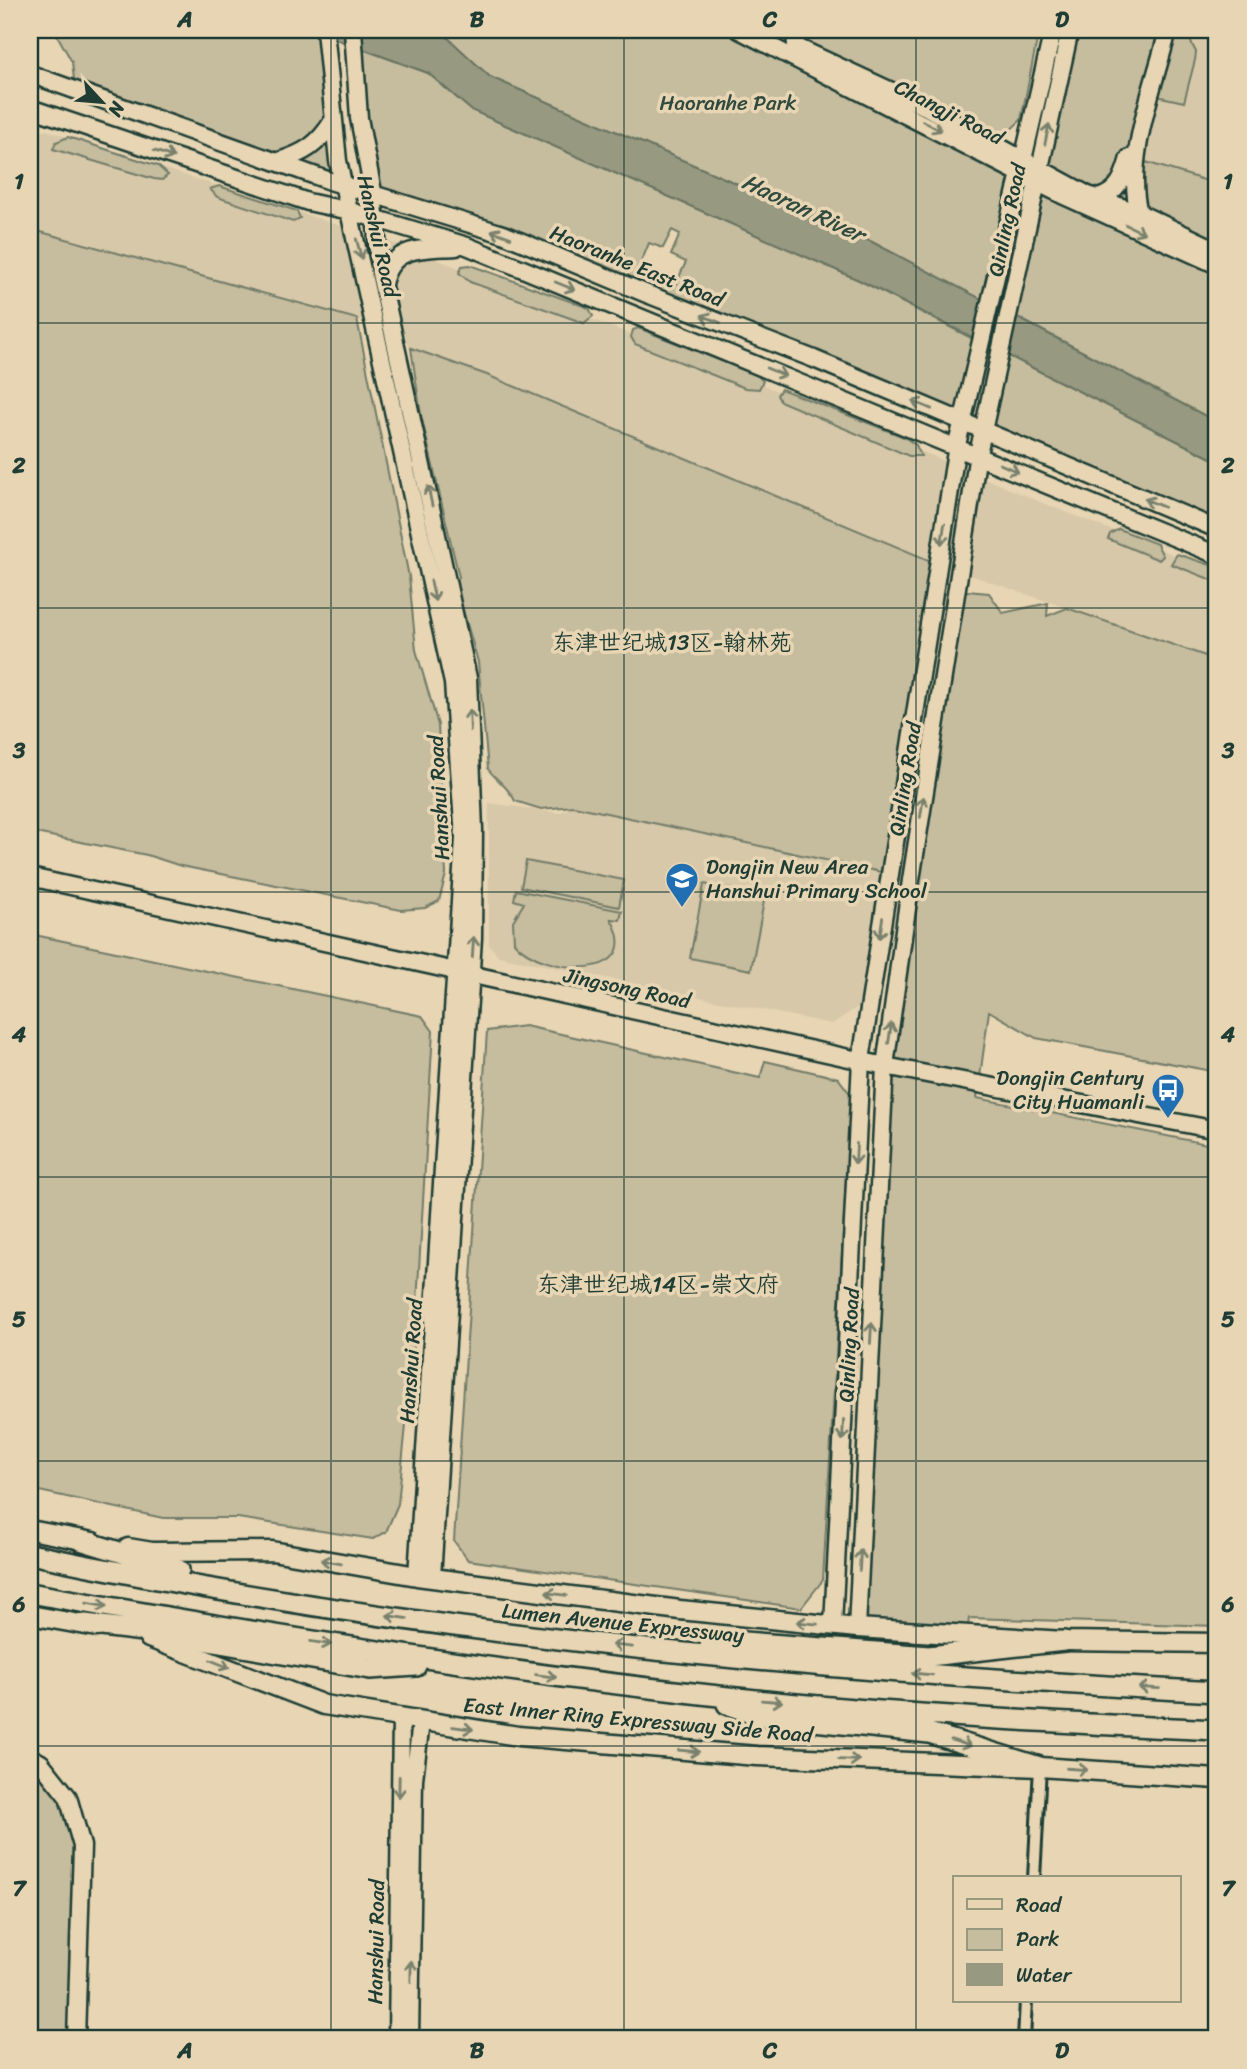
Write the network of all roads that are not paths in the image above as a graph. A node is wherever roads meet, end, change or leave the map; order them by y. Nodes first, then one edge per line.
1 (325, 30) edge
2 (353, 30) edge
3 (739, 30) edge
4 (761, 30) edge
5 (1053, 30) edge
6 (1070, 30) edge
7 (1161, 30) edge
8 (1168, 30) edge
9 (796, 38) edge
10 (30, 76) edge
11 (30, 108) edge
12 (332, 116) junction
13 (279, 161) junction
14 (1019, 164) junction
15 (1038, 175) junction
16 (345, 185) junction
17 (373, 192) junction
18 (1097, 198) junction
19 (350, 211) junction
20 (1139, 213) junction
21 (376, 218) junction
22 (467, 246) junction
23 (1217, 250) edge
24 (1217, 265) edge
25 (383, 287) junction
26 (961, 422) junction
27 (983, 431) junction
28 (957, 445) junction
29 (978, 454) junction
30 (1217, 529) edge
31 (1217, 555) edge
32 (30, 877) edge
33 (464, 975) junction
34 (861, 1060) junction
35 (885, 1066) junction
36 (1217, 1130) edge
37 (30, 1530) edge
38 (80, 1540) junction
39 (30, 1554) edge
40 (424, 1577) junction
41 (30, 1593) edge
42 (346, 1609) junction
43 (30, 1615) edge
44 (85, 1624) junction
45 (833, 1626) junction
46 (857, 1628) junction
47 (1064, 1641) junction
48 (1217, 1643) edge
49 (667, 1651) junction
50 (455, 1663) junction
51 (1217, 1692) edge
52 (703, 1695) junction
53 (401, 1719) junction
54 (421, 1722) junction
55 (1217, 1730) edge
56 (30, 1757) edge
57 (1041, 1767) junction
58 (1217, 1779) edge
59 (1034, 1876) edge
60 (1027, 2002) edge
61 (76, 2039) edge
62 (397, 2039) edge
63 (410, 2039) edge
64 (1024, 2039) edge

1 - 12 street, Hanshui Road
2 - 17 street, Hanshui Road
3 -> 14 street, Changji Road
4 - 9 street, Changji Road
5 - 14 street, Qinling Road
15 -> 6 street, Qinling Road
7 - 18 street
8 - 20 street
9 - 14 street, Changji Road
10 - 13 street, Haoranhe East Road
11 -> 19 street
12 - 13 street
12 - 16 street, Hanshui Road
13 - 16 street, Haoranhe East Road
14 - 15 street, Changji Road
14 - 26 street, Qinling Road
15 - 18 street, Changji Road
15 -> 24 street, Changji Road
15 - 27 street, Qinling Road
16 - 17 street, Haoranhe East Road
16 - 19 street, Hanshui Road
17 - 21 street, Hanshui Road
26 -> 17 street, Haoranhe East Road
18 - 20 street, Changji Road
19 - 21 street
19 -> 33 street, Hanshui Road
20 - 23 street, Changji Road
21 - 22 street
21 - 25 street, Hanshui Road
22 - 25 street
22 -> 28 street
33 -> 25 street, Hanshui Road
26 - 27 street, Haoranhe East Road
26 - 28 street, Qinling Road
27 - 29 street, Qinling Road
30 -> 27 street, Haoranhe East Road
28 - 29 street
28 -> 34 street, Qinling Road
29 -> 31 street
35 -> 29 street, Qinling Road
32 - 33 street, Jingsong Road
33 - 34 street, Jingsong Road
33 - 40 street, Hanshui Road
34 - 35 street, Jingsong Road
34 -> 45 street, Qinling Road
35 - 36 street, Jingsong Road
46 -> 35 street, Qinling Road
37 - 38 main road
40 -> 38 main road
38 - 42 highway
39 - 42 highway, Lumen Avenue Expressway
45 -> 40 main road
41 -> 50 highway
49 -> 42 highway, Lumen Avenue Expressway
43 - 44 main road, East Inner Ring Expressway Side Road
44 - 50 highway
44 -> 53 main road, East Inner Ring Expressway Side Road
45 - 46 main road
46 - 47 main road
47 - 48 main road
47 - 49 highway
51 -> 49 highway, Lumen Avenue Expressway
50 -> 52 highway
52 -> 55 highway
52 -> 57 highway
53 - 54 main road, East Inner Ring Expressway Side Road
53 -> 62 street, Hanshui Road
54 -> 57 main road, East Inner Ring Expressway Side Road
63 -> 54 street, Hanshui Road
56 - 61 street
57 -> 58 main road, East Inner Ring Expressway Side Road
57 - 59 street
60 - 64 street

